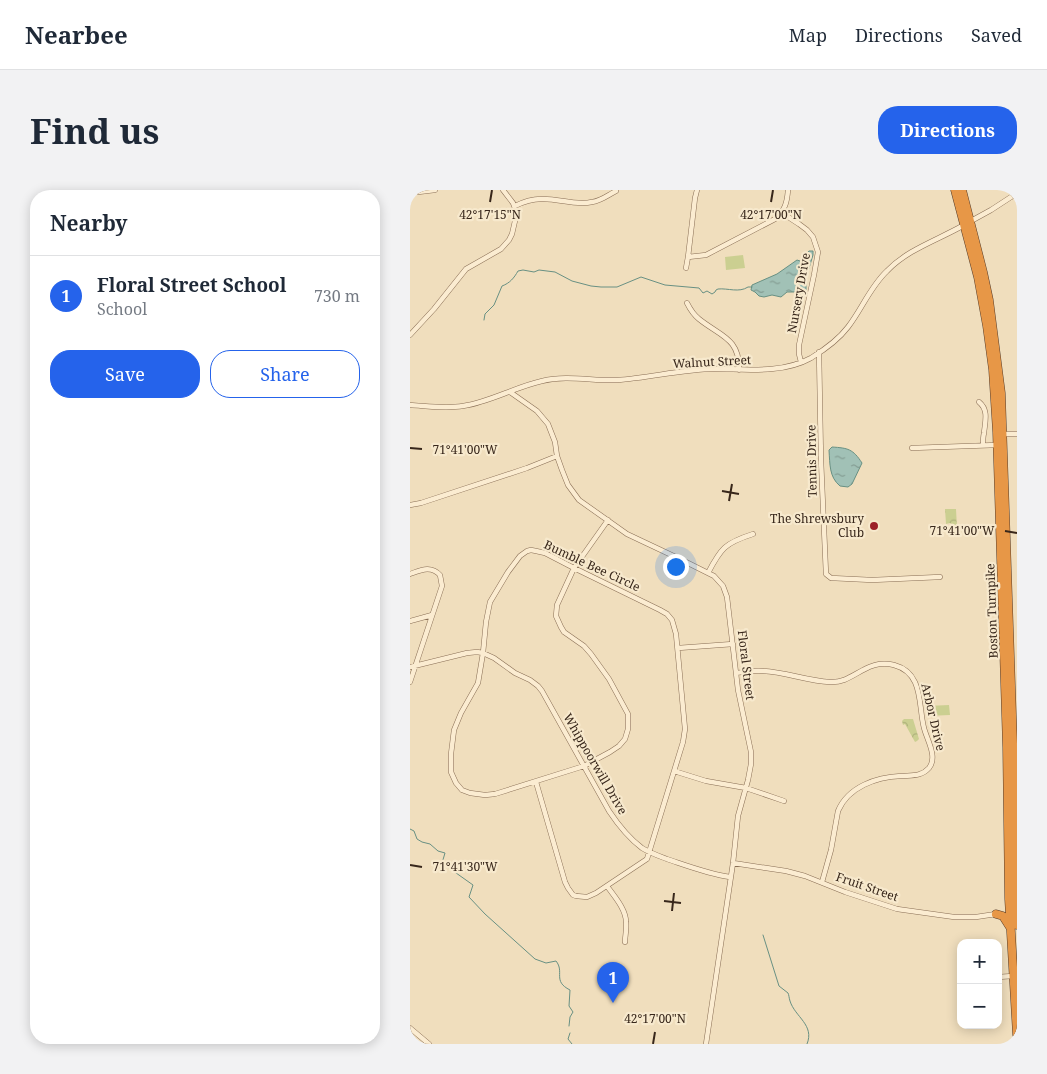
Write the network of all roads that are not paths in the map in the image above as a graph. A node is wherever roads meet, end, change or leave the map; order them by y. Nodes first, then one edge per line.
1 (435, 190) edge
2 (503, 190) edge
3 (616, 190) edge
4 (697, 190) edge
5 (788, 190) edge
6 (955, 190) edge
7 (962, 190) edge
8 (410, 193) edge
9 (1017, 194) edge
10 (515, 206) junction
11 (782, 213) junction
12 (967, 223) junction
13 (688, 257) junction
14 (686, 268) dead end
15 (687, 303) dead end
16 (410, 335) edge
17 (819, 352) junction
18 (801, 362) junction
19 (738, 370) junction
20 (510, 392) junction
21 (979, 402) dead end
22 (410, 404) edge
23 (1003, 434) junction
24 (1017, 434) edge
25 (983, 445) junction
26 (997, 445) junction
27 (912, 448) dead end
28 (557, 456) junction
29 (410, 505) edge
30 (608, 520) junction
31 (753, 534) dead end
32 (574, 568) junction
33 (708, 573) junction
34 (410, 574) edge
35 (940, 577) dead end
36 (432, 615) junction
37 (410, 621) edge
38 (1013, 638) edge
39 (733, 644) junction
40 (678, 648) junction
41 (1014, 648) edge
42 (483, 653) junction
43 (416, 665) junction
44 (410, 667) edge
45 (736, 673) junction
46 (410, 682) edge
47 (584, 766) junction
48 (674, 771) junction
49 (536, 782) junction
50 (746, 788) junction
51 (784, 801) dead end
52 (650, 852) junction
53 (1016, 853) edge
54 (733, 863) junction
55 (730, 877) junction
56 (822, 882) junction
57 (607, 886) junction
58 (1009, 899) junction
59 (996, 914) junction
60 (1014, 926) edge
61 (625, 942) dead end
62 (1013, 976) junction
63 (1002, 977) edge
64 (410, 1028) edge
65 (1017, 1035) edge
66 (430, 1044) edge
67 (706, 1044) edge

1 - 8 street
2 - 10 street
3 - 10 street
4 - 13 street
5 - 11 street
6 - 12 highway, Boston Turnpike
7 - 12 highway, Boston Turnpike
9 - 12 street, Walnut Street
10 - 16 street
11 - 13 street
11 - 18 street, Nursery Drive
12 - 17 street, Walnut Street
12 - 23 highway, Boston Turnpike
12 - 26 highway, Boston Turnpike
13 - 14 street
15 - 19 street
17 - 18 street, Walnut Street
17 - 35 street, Tennis Drive
18 - 19 street, Walnut Street
19 - 20 street, Walnut Street
20 - 22 street, Walnut Street
20 - 28 street, Floral Street
21 - 25 street
23 - 24 street
23 - 38 highway, Boston Turnpike
25 - 26 street
25 - 27 street
26 - 58 highway, Boston Turnpike
28 - 29 street
28 - 30 street, Floral Street
30 - 32 street, Bumble Bee Circle
30 - 33 street, Floral Street
31 - 33 street
32 - 40 street, Bumble Bee Circle
32 - 42 street, Bumble Bee Circle
32 - 47 street, Bumble Bee Circle
33 - 39 street, Floral Street
34 - 36 street
36 - 37 street
36 - 43 street
38 - 41 highway, Boston Turnpike
39 - 40 street
39 - 45 street, Floral Street
40 - 48 street, Bumble Bee Circle
41 - 53 highway, Boston Turnpike
42 - 43 street
42 - 47 street, Whippoorwill Drive
42 - 49 street, Bumble Bee Circle
43 - 44 street
43 - 46 street
45 - 50 street, Floral Street
45 - 56 street, Arbor Drive
47 - 49 street, Bumble Bee Circle
47 - 52 street, Whippoorwill Drive
48 - 50 street
48 - 52 street, Bumble Bee Circle
49 - 57 street
50 - 51 street
50 - 54 street, Floral Street
52 - 55 street, Whippoorwill Drive
52 - 57 street
53 - 60 highway, Boston Turnpike
54 - 55 street, Floral Street
54 - 56 street, Fruit Street
55 - 67 street, Floral Street
56 - 59 street, Fruit Street
57 - 61 street
58 - 59 highway
58 - 60 highway, Boston Turnpike
59 - 60 highway
60 - 62 highway, Boston Turnpike
62 - 63 street
62 - 65 highway, Boston Turnpike
64 - 66 street

